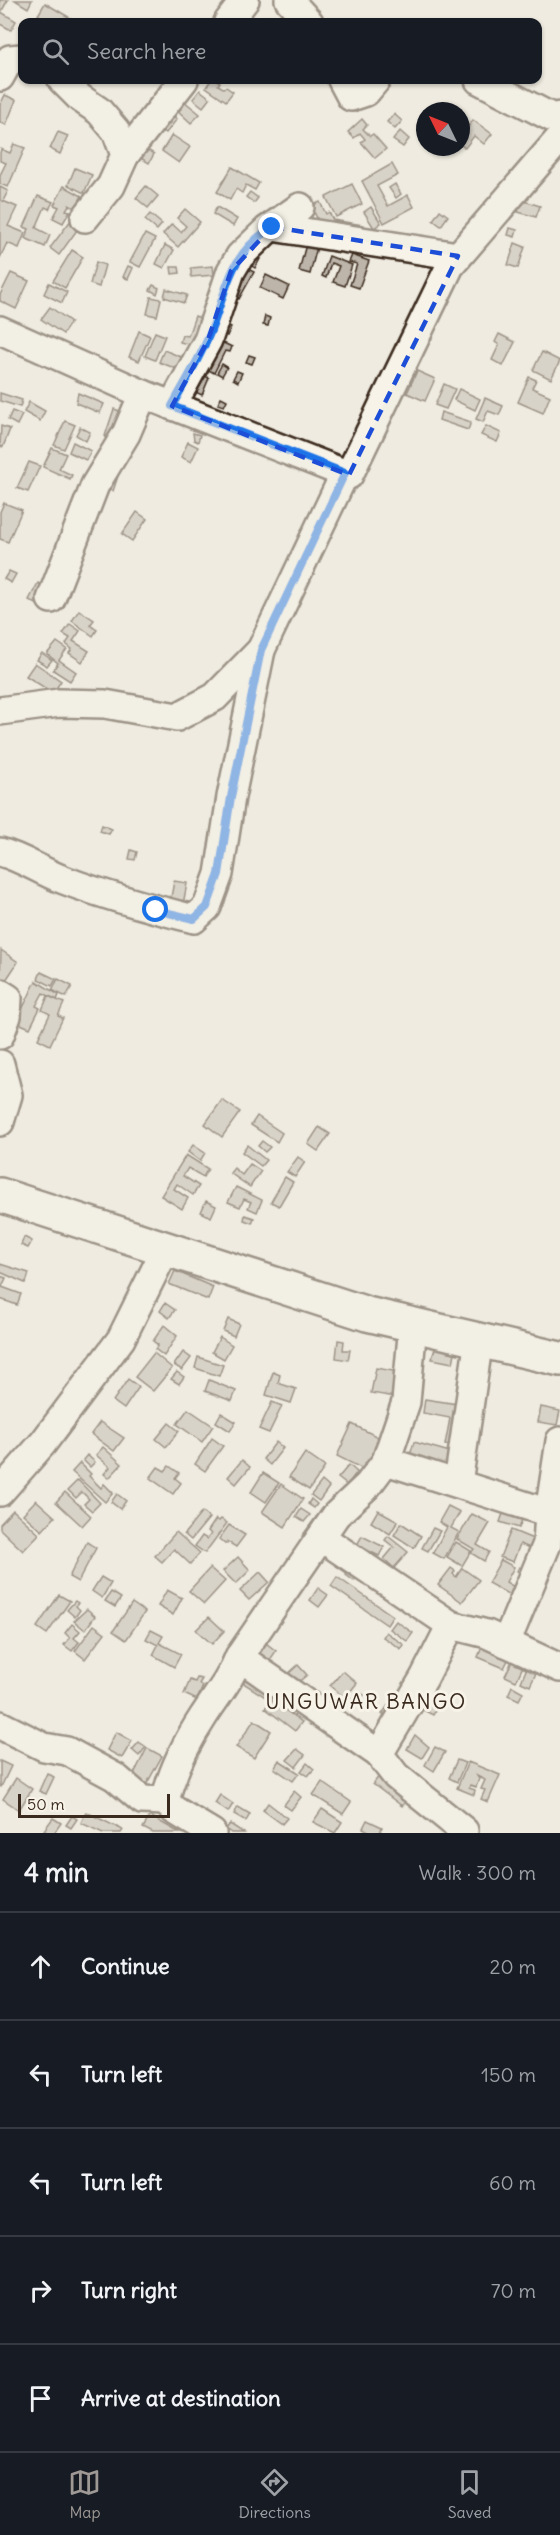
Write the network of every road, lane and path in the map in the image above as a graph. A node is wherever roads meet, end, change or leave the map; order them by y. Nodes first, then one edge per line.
1 (245, 0) edge
2 (289, 0) edge
3 (231, 18) edge
4 (305, 18) edge
5 (18, 58) edge
6 (0, 78) edge
7 (66, 84) edge
8 (181, 84) edge
9 (344, 84) edge
10 (373, 84) edge
11 (487, 84) edge
12 (560, 116) edge
13 (560, 138) edge
14 (125, 155) junction
15 (300, 207) dead end
16 (85, 218) dead end
17 (272, 227) junction
18 (458, 256) junction
19 (0, 330) edge
20 (142, 394) junction
21 (172, 406) junction
22 (345, 473) junction
23 (51, 599) dead end
24 (261, 650) junction
25 (0, 711) edge
26 (0, 852) edge
27 (0, 993) edge
28 (0, 1035) edge
29 (0, 1064) edge
30 (0, 1122) edge
31 (0, 1196) edge
32 (166, 1248) junction
33 (413, 1324) junction
34 (479, 1339) junction
35 (560, 1359) edge
36 (560, 1441) edge
37 (386, 1461) junction
38 (458, 1484) junction
39 (0, 1492) edge
40 (549, 1513) junction
41 (322, 1538) junction
42 (451, 1625) junction
43 (506, 1642) junction
44 (239, 1657) junction
45 (560, 1668) edge
46 (0, 1725) edge
47 (379, 1754) junction
48 (165, 1801) junction
49 (464, 1831) dead end
50 (212, 1833) edge

1 - 3 street
2 - 4 street
5 - 6 street
7 - 14 street
8 - 14 street
9 - 10 street
11 - 12 street
13 - 18 street
14 - 16 street
15 - 17 street
17 - 18 street
17 - 21 street
18 - 22 street
19 - 20 street
20 - 21 street
20 - 23 street
21 - 22 street
22 - 24 street
24 - 25 street
24 - 26 street
27 - 28 street
29 - 30 street
31 - 32 main road
32 - 33 main road
32 - 39 street
33 - 34 main road
33 - 37 street
34 - 35 main road
34 - 38 street
36 - 40 street
37 - 38 street
37 - 41 street
38 - 40 street
40 - 43 street
41 - 42 street
41 - 44 street
42 - 43 street
42 - 47 street
43 - 45 street
44 - 47 street
44 - 48 street
46 - 48 street
47 - 49 street
48 - 50 street

